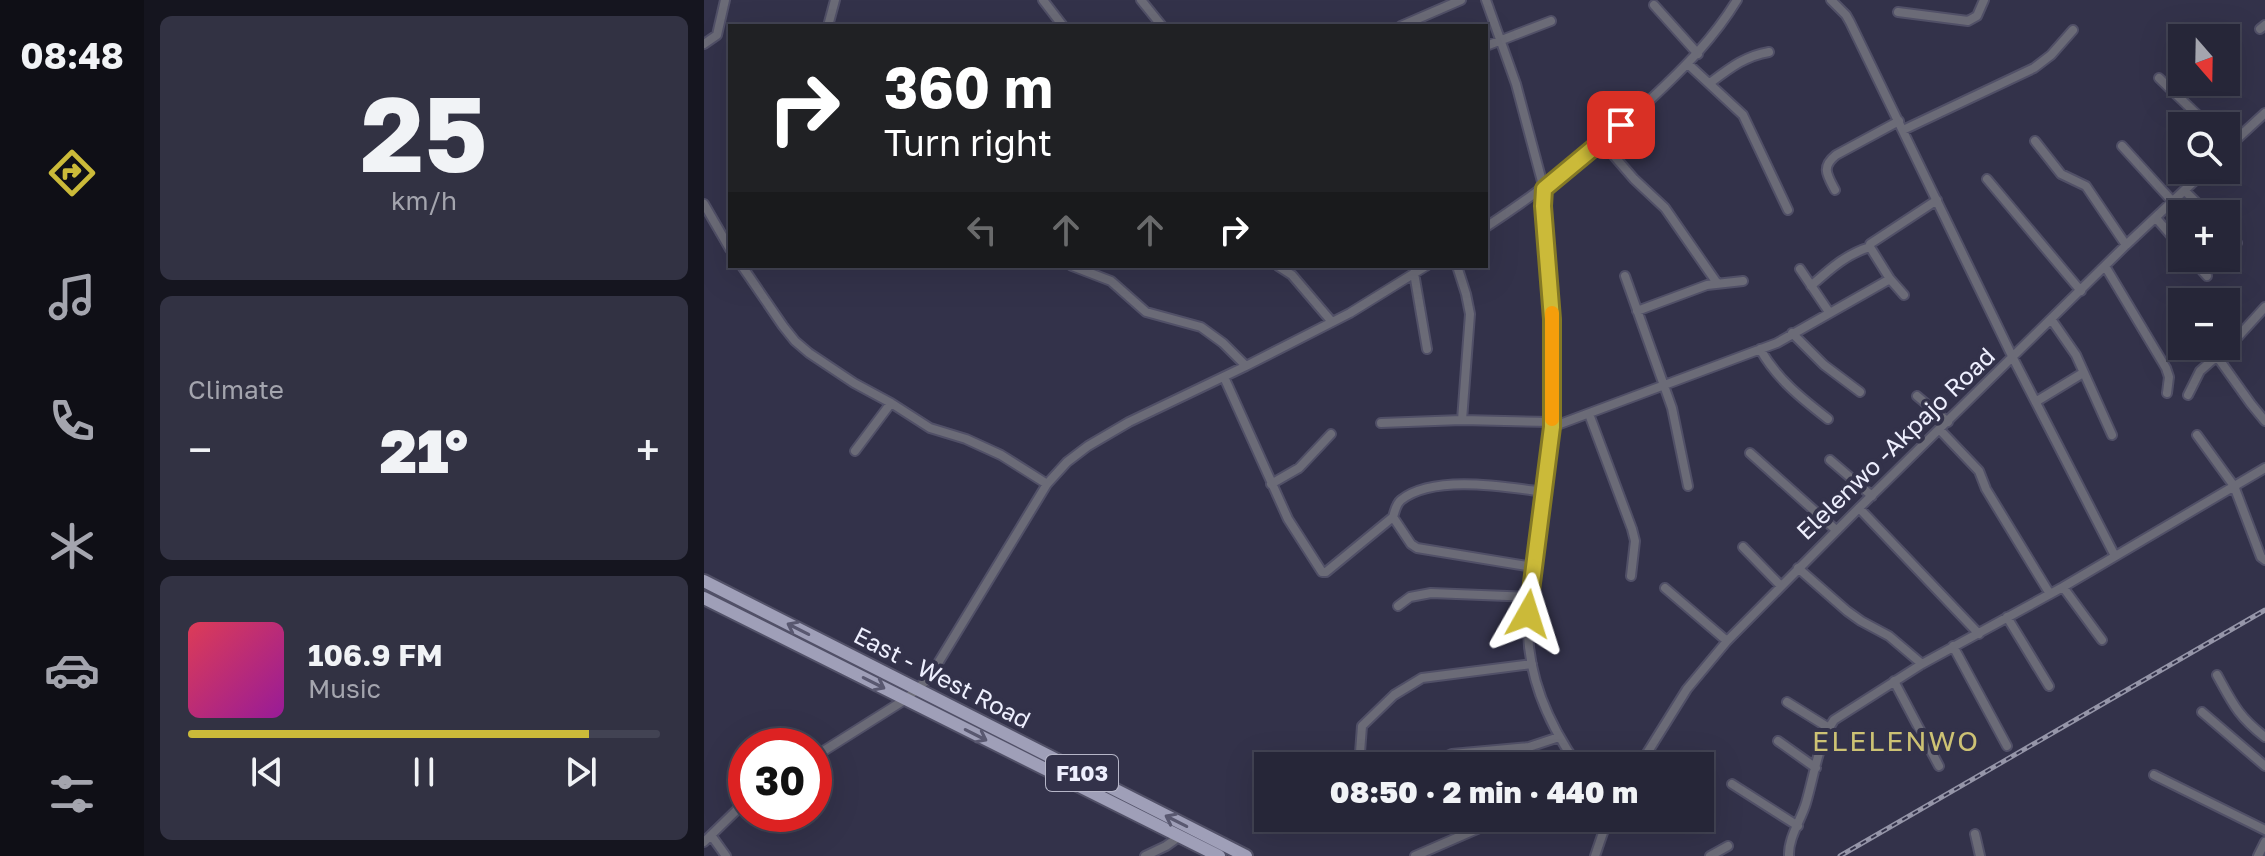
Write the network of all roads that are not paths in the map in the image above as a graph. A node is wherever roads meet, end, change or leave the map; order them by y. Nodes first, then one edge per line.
1 (725, 0) edge
2 (835, 0) edge
3 (1043, 0) edge
4 (1141, 0) edge
5 (1461, 0) edge
6 (1486, 0) edge
7 (1737, 0) edge
8 (1831, 0) edge
9 (1984, 0) edge
10 (1654, 5) dead end
11 (1898, 12) dead end
12 (1551, 21) dead end
13 (829, 24) edge
14 (1061, 24) edge
15 (1160, 24) edge
16 (1406, 24) edge
17 (2073, 30) dead end
18 (1502, 42) junction
19 (704, 44) edge
20 (1488, 46) edge
21 (1769, 52) dead end
22 (1698, 54) junction
23 (1688, 64) junction
24 (2159, 78) dead end
25 (1710, 83) junction
26 (2194, 112) edge
27 (2265, 113) edge
28 (1901, 126) junction
29 (2240, 135) edge
30 (2035, 141) dead end
31 (1602, 142) junction
32 (2122, 146) dead end
33 (1987, 179) dead end
34 (2192, 184) edge
35 (1544, 189) junction
36 (1835, 190) dead end
37 (2185, 191) junction
38 (1937, 200) junction
39 (2171, 200) edge
40 (2175, 200) edge
41 (2194, 200) edge
42 (704, 204) edge
43 (2168, 207) edge
44 (1788, 210) dead end
45 (2156, 218) junction
46 (1488, 226) edge
47 (2168, 232) edge
48 (2126, 245) junction
49 (728, 246) edge
50 (1870, 247) junction
51 (2105, 266) junction
52 (743, 268) edge
53 (1077, 268) edge
54 (1281, 268) edge
55 (1458, 268) edge
56 (1420, 269) edge
57 (1800, 269) dead end
58 (2203, 272) edge
59 (1625, 276) dead end
60 (2207, 276) dead end
61 (1890, 279) junction
62 (1743, 281) dead end
63 (1717, 283) junction
64 (1811, 286) junction
65 (2081, 291) junction
66 (1904, 295) dead end
67 (2265, 307) edge
68 (1637, 311) junction
69 (1829, 312) junction
70 (2051, 319) junction
71 (1332, 322) junction
72 (1792, 333) junction
73 (2240, 334) edge
74 (1427, 349) dead end
75 (1760, 349) junction
76 (2013, 358) junction
77 (2211, 360) edge
78 (2220, 360) edge
79 (1246, 366) junction
80 (2083, 373) junction
81 (1224, 377) junction
82 (1664, 385) junction
83 (1860, 392) dead end
84 (2167, 393) dead end
85 (2188, 395) dead end
86 (1917, 396) dead end
87 (2037, 401) junction
88 (891, 403) junction
89 (1589, 414) junction
90 (1828, 419) dead end
91 (1462, 420) junction
92 (2265, 421) edge
93 (1948, 422) junction
94 (1381, 423) dead end
95 (1552, 424) junction
96 (1940, 430) junction
97 (1331, 434) dead end
98 (2112, 435) dead end
99 (2197, 435) dead end
100 (855, 451) dead end
101 (1750, 453) dead end
102 (1830, 460) dead end
103 (2265, 468) edge
104 (1047, 484) junction
105 (1271, 484) junction
106 (1688, 486) dead end
107 (2234, 486) junction
108 (1544, 492) junction
109 (1872, 496) junction
110 (1859, 508) junction
111 (1393, 517) junction
112 (1836, 530) junction
113 (1743, 547) dead end
114 (2115, 556) junction
115 (2265, 560) edge
116 (1533, 567) junction
117 (1798, 568) junction
118 (1631, 576) dead end
119 (704, 581) edge
120 (1781, 586) junction
121 (2063, 587) junction
122 (1665, 588) dead end
123 (2050, 594) junction
124 (1530, 597) junction
125 (704, 598) edge
126 (1398, 606) dead end
127 (2007, 617) junction
128 (1979, 634) junction
129 (2102, 640) dead end
130 (1727, 641) junction
131 (1953, 646) junction
132 (1532, 664) junction
133 (1922, 664) junction
134 (2217, 675) dead end
135 (1894, 681) junction
136 (2049, 686) dead end
137 (917, 690) junction
138 (906, 699) junction
139 (1787, 702) dead end
140 (2202, 712) dead end
141 (1829, 728) junction
142 (1559, 737) junction
143 (2265, 737) edge
144 (1778, 741) dead end
145 (832, 746) edge
146 (2007, 746) dead end
147 (1360, 752) edge
148 (1474, 752) edge
149 (1569, 752) edge
150 (1648, 752) edge
151 (1939, 766) dead end
152 (2265, 766) edge
153 (1816, 768) junction
154 (2154, 775) dead end
155 (1732, 784) dead end
156 (728, 818) edge
157 (1798, 826) junction
158 (2265, 830) edge
159 (1470, 832) edge
160 (1604, 832) edge
161 (1975, 834) dead end
162 (1180, 836) junction
163 (707, 838) edge
164 (2265, 842) edge
165 (1728, 846) dead end
166 (726, 856) edge
167 (1145, 856) edge
168 (1219, 856) edge
169 (1246, 856) edge
170 (1415, 856) edge
171 (1596, 856) edge
172 (1710, 856) edge
173 (1789, 856) edge
174 (1980, 856) edge
175 (2258, 856) edge

1 - 19 street
2 - 13 street
3 - 14 street
4 - 15 street
5 - 16 street
6 - 18 street
7 - 22 street
8 - 28 street
9 - 11 street
10 - 22 street
12 - 18 street
17 - 28 street
18 - 20 street
18 - 35 street
21 - 25 street
22 - 23 street
23 - 25 street
23 - 31 street
24 - 26 street
25 - 44 street
27 - 29 street
28 - 36 street
28 - 38 street
30 - 48 street
31 - 35 street
31 - 63 street
32 - 39 street
33 - 65 street
34 - 37 street, Elelenwo -Akpajo Road
35 - 46 street
35 - 95 street
37 - 40 street, Elelenwo -Akpajo Road
37 - 41 street
38 - 50 street
38 - 76 street
42 - 49 street
43 - 45 street, Elelenwo -Akpajo Road
45 - 47 street
45 - 48 street, Elelenwo -Akpajo Road
48 - 51 street, Elelenwo -Akpajo Road
50 - 61 street
50 - 64 street
51 - 65 street, Elelenwo -Akpajo Road
51 - 84 street
52 - 88 street
53 - 79 street
54 - 71 street
55 - 91 street
56 - 71 street
56 - 74 street
57 - 64 street
58 - 60 street
59 - 68 street
61 - 66 street
61 - 69 street
62 - 63 street
63 - 68 street
64 - 69 street
65 - 70 street, Elelenwo -Akpajo Road
67 - 73 street
68 - 82 street
69 - 72 street
70 - 76 street, Elelenwo -Akpajo Road
70 - 80 street
71 - 79 street
72 - 75 street
72 - 83 street
75 - 82 street
75 - 90 street
76 - 87 street
76 - 93 street, Elelenwo -Akpajo Road
77 - 85 street
78 - 92 street
79 - 81 street
80 - 87 street
80 - 98 street
81 - 104 street
81 - 105 street
82 - 89 street
82 - 106 street
86 - 93 street
87 - 114 street
88 - 100 street
88 - 104 street
89 - 95 street
89 - 118 street
91 - 94 street
91 - 95 street
93 - 96 street, Elelenwo -Akpajo Road
95 - 108 street
96 - 109 street, Elelenwo -Akpajo Road
96 - 123 street
97 - 105 street
99 - 107 street
101 - 112 street
102 - 109 street
103 - 107 street
104 - 137 street
105 - 111 street
107 - 114 street
107 - 115 street
108 - 111 street
108 - 116 street
109 - 110 street, Elelenwo -Akpajo Road
110 - 112 street, Elelenwo -Akpajo Road
110 - 128 street
111 - 116 street
112 - 117 street, Elelenwo -Akpajo Road
113 - 120 street
114 - 121 street
116 - 124 street
117 - 120 street, Elelenwo -Akpajo Road
117 - 133 street
137 -> 119 main road, East - West Road / F103
120 - 130 street, Elelenwo -Akpajo Road
121 - 123 street
121 - 129 street
122 - 130 street
123 - 127 street
124 - 126 street
124 - 132 street
125 -> 138 main road, East - West Road / F103
127 - 128 street
127 - 136 street
128 - 131 street
130 - 150 street, Elelenwo -Akpajo Road
131 - 133 street
131 - 146 street
132 - 142 street
132 - 147 street
133 - 135 street
134 - 143 street
135 - 141 street
135 - 151 street
137 - 138 street
169 -> 137 main road, East - West Road / F103
138 - 145 street
138 -> 162 main road, East - West Road / F103
139 - 141 street
140 - 152 street
141 - 153 street
142 - 148 street
142 - 149 street
144 - 153 street
153 - 157 street
154 - 158 street
155 - 157 street
156 - 163 street
157 - 173 street
159 - 170 street
160 - 171 street
161 - 174 street
162 - 167 street
162 - 168 main road, East - West Road / F103
163 - 166 street
164 - 175 street
165 - 172 street

